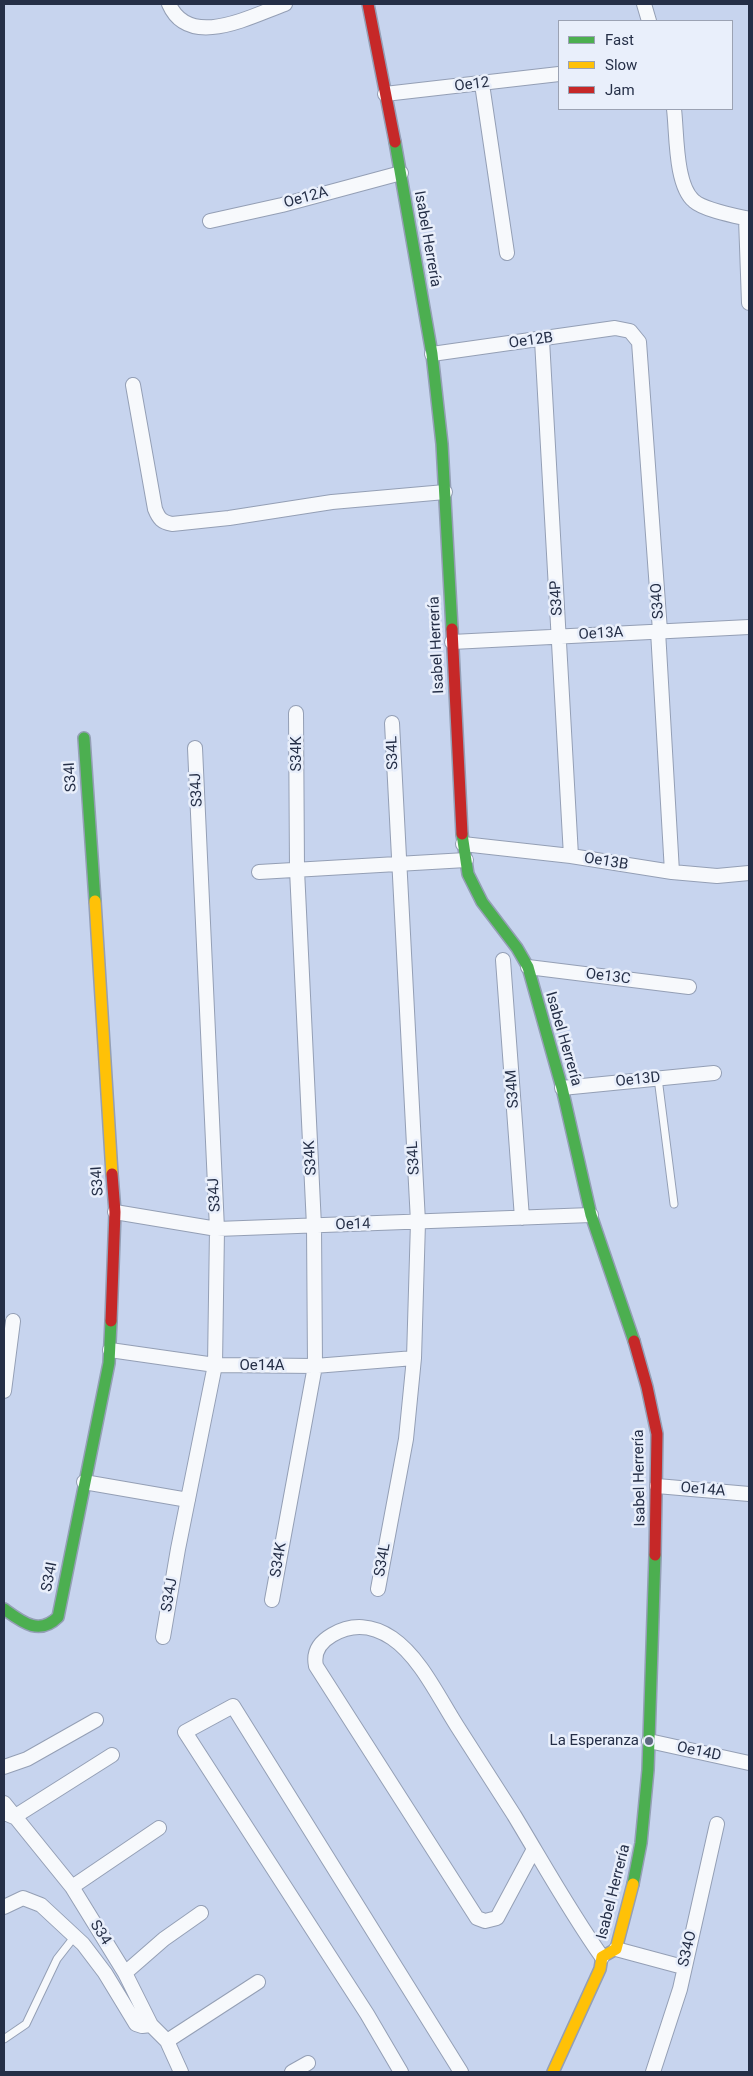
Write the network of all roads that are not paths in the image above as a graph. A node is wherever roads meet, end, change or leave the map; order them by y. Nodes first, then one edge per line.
1 (169, 4) edge
2 (285, 4) edge
3 (368, 4) edge
4 (644, 4) edge
5 (650, 20) edge
6 (558, 74) edge
7 (482, 84) junction
8 (386, 94) junction
9 (674, 110) edge
10 (401, 173) junction
11 (747, 219) edge
12 (210, 221) dead end
13 (507, 253) dead end
14 (749, 303) edge
15 (630, 331) joint
16 (542, 340) junction
17 (432, 354) junction
18 (133, 386) dead end
19 (445, 492) junction
20 (749, 626) edge
21 (658, 631) junction
22 (559, 636) junction
23 (452, 642) junction
24 (296, 713) dead end
25 (392, 723) dead end
26 (84, 738) dead end
27 (195, 748) dead end
28 (464, 844) junction
29 (571, 856) junction
30 (466, 860) junction
31 (398, 864) junction
32 (297, 870) junction
33 (259, 872) dead end
34 (672, 872) junction
35 (749, 872) edge
36 (503, 960) dead end
37 (528, 967) junction
38 (688, 987) dead end
39 (714, 1073) dead end
40 (658, 1078) junction
41 (562, 1088) junction
42 (674, 1204) dead end
43 (115, 1212) junction
44 (591, 1215) junction
45 (522, 1218) junction
46 (418, 1222) junction
47 (314, 1226) junction
48 (217, 1229) junction
49 (13, 1321) dead end
50 (110, 1350) junction
51 (414, 1358) junction
52 (215, 1366) junction
53 (315, 1366) junction
54 (4, 1390) edge
55 (84, 1482) junction
56 (657, 1486) junction
57 (749, 1494) edge
58 (188, 1500) junction
59 (378, 1589) dead end
60 (272, 1600) dead end
61 (4, 1609) edge
62 (163, 1637) dead end
63 (96, 1720) dead end
64 (649, 1741) junction
65 (112, 1755) dead end
66 (749, 1763) edge
67 (4, 1767) edge
68 (4, 1803) edge
69 (9, 1815) edge
70 (718, 1824) dead end
71 (159, 1828) dead end
72 (534, 1849) junction
73 (72, 1887) junction
74 (4, 1907) edge
75 (201, 1913) dead end
76 (75, 1936) junction
77 (616, 1949) junction
78 (602, 1957) junction
79 (684, 1967) junction
80 (125, 1973) junction
81 (258, 1982) dead end
82 (151, 2025) junction
83 (4, 2039) edge
84 (167, 2041) junction
85 (308, 2063) dead end
86 (180, 2072) edge
87 (292, 2072) edge
88 (401, 2072) edge
89 (461, 2072) edge
90 (553, 2072) edge
91 (653, 2072) edge

1 - 2 street
3 - 8 street, Isabel Herrería
4 - 5 street
6 - 7 street, Oe12
7 - 8 street, Oe12
7 - 13 street
8 - 10 street, Isabel Herrería
9 - 11 street
10 - 12 street, Oe12A
10 - 17 street, Isabel Herrería
11 - 14 street
15 - 16 street, Oe12B
15 - 21 street, S34O
16 - 17 street, Oe12B
16 - 22 street, S34P
17 - 19 street, Isabel Herrería
18 - 19 street
19 - 23 street, Isabel Herrería
20 - 21 street, Oe13A
21 - 22 street, Oe13A
21 - 34 street, S34O
22 - 23 street, Oe13A
22 - 29 street, S34P
23 - 28 street, Isabel Herrería
24 - 32 street, S34K
25 - 31 street, S34L
26 - 43 street, S34I
27 - 48 street, S34J
28 - 29 street, Oe13B
28 - 30 street, Isabel Herrería
29 - 34 street, Oe13B
30 - 31 street
30 - 37 street, Isabel Herrería
31 - 32 street
31 - 46 street, S34L
32 - 33 street
32 - 47 street, S34K
34 - 35 street, Oe13B
36 - 45 street, S34M
37 - 38 street, Oe13C
37 - 41 street, Isabel Herrería
39 - 40 street, Oe13D
40 - 41 street, Oe13D
40 - 42 lane
41 - 44 street, Isabel Herrería
43 - 48 street, Oe14
43 - 50 street, S34I
44 - 45 street, Oe14
44 - 56 street, Isabel Herrería
45 - 46 street, Oe14
46 - 47 street, Oe14
46 - 51 street, S34L
47 - 48 street, Oe14
47 - 53 street, S34K
48 - 52 street, S34J
49 - 54 street
50 - 52 street, Oe14A
50 - 55 street, S34I
51 - 53 street, Oe14A
51 - 59 street, S34L
52 - 53 street, Oe14A
52 - 58 street, S34J
53 - 60 street, S34K
55 - 58 street
55 - 61 street, S34I
56 - 57 street, Oe14A
56 - 64 street, Isabel Herrería
58 - 62 street, S34J
63 - 67 street
64 - 66 street, Oe14D
64 - 77 street, Isabel Herrería
65 - 69 street
68 - 69 street, S34
69 - 73 street, S34
70 - 79 street, S34O
71 - 73 street
72 - 72 street
72 - 78 street
73 - 80 street, S34
74 - 76 street
75 - 80 street
76 - 82 street
76 - 83 lane
77 - 78 street, Isabel Herrería
77 - 79 street
78 - 90 street, Isabel Herrería
79 - 91 street, S34O
80 - 82 street, S34
81 - 84 street
82 - 84 street, S34
84 - 86 street, S34
85 - 87 street
88 - 89 street

